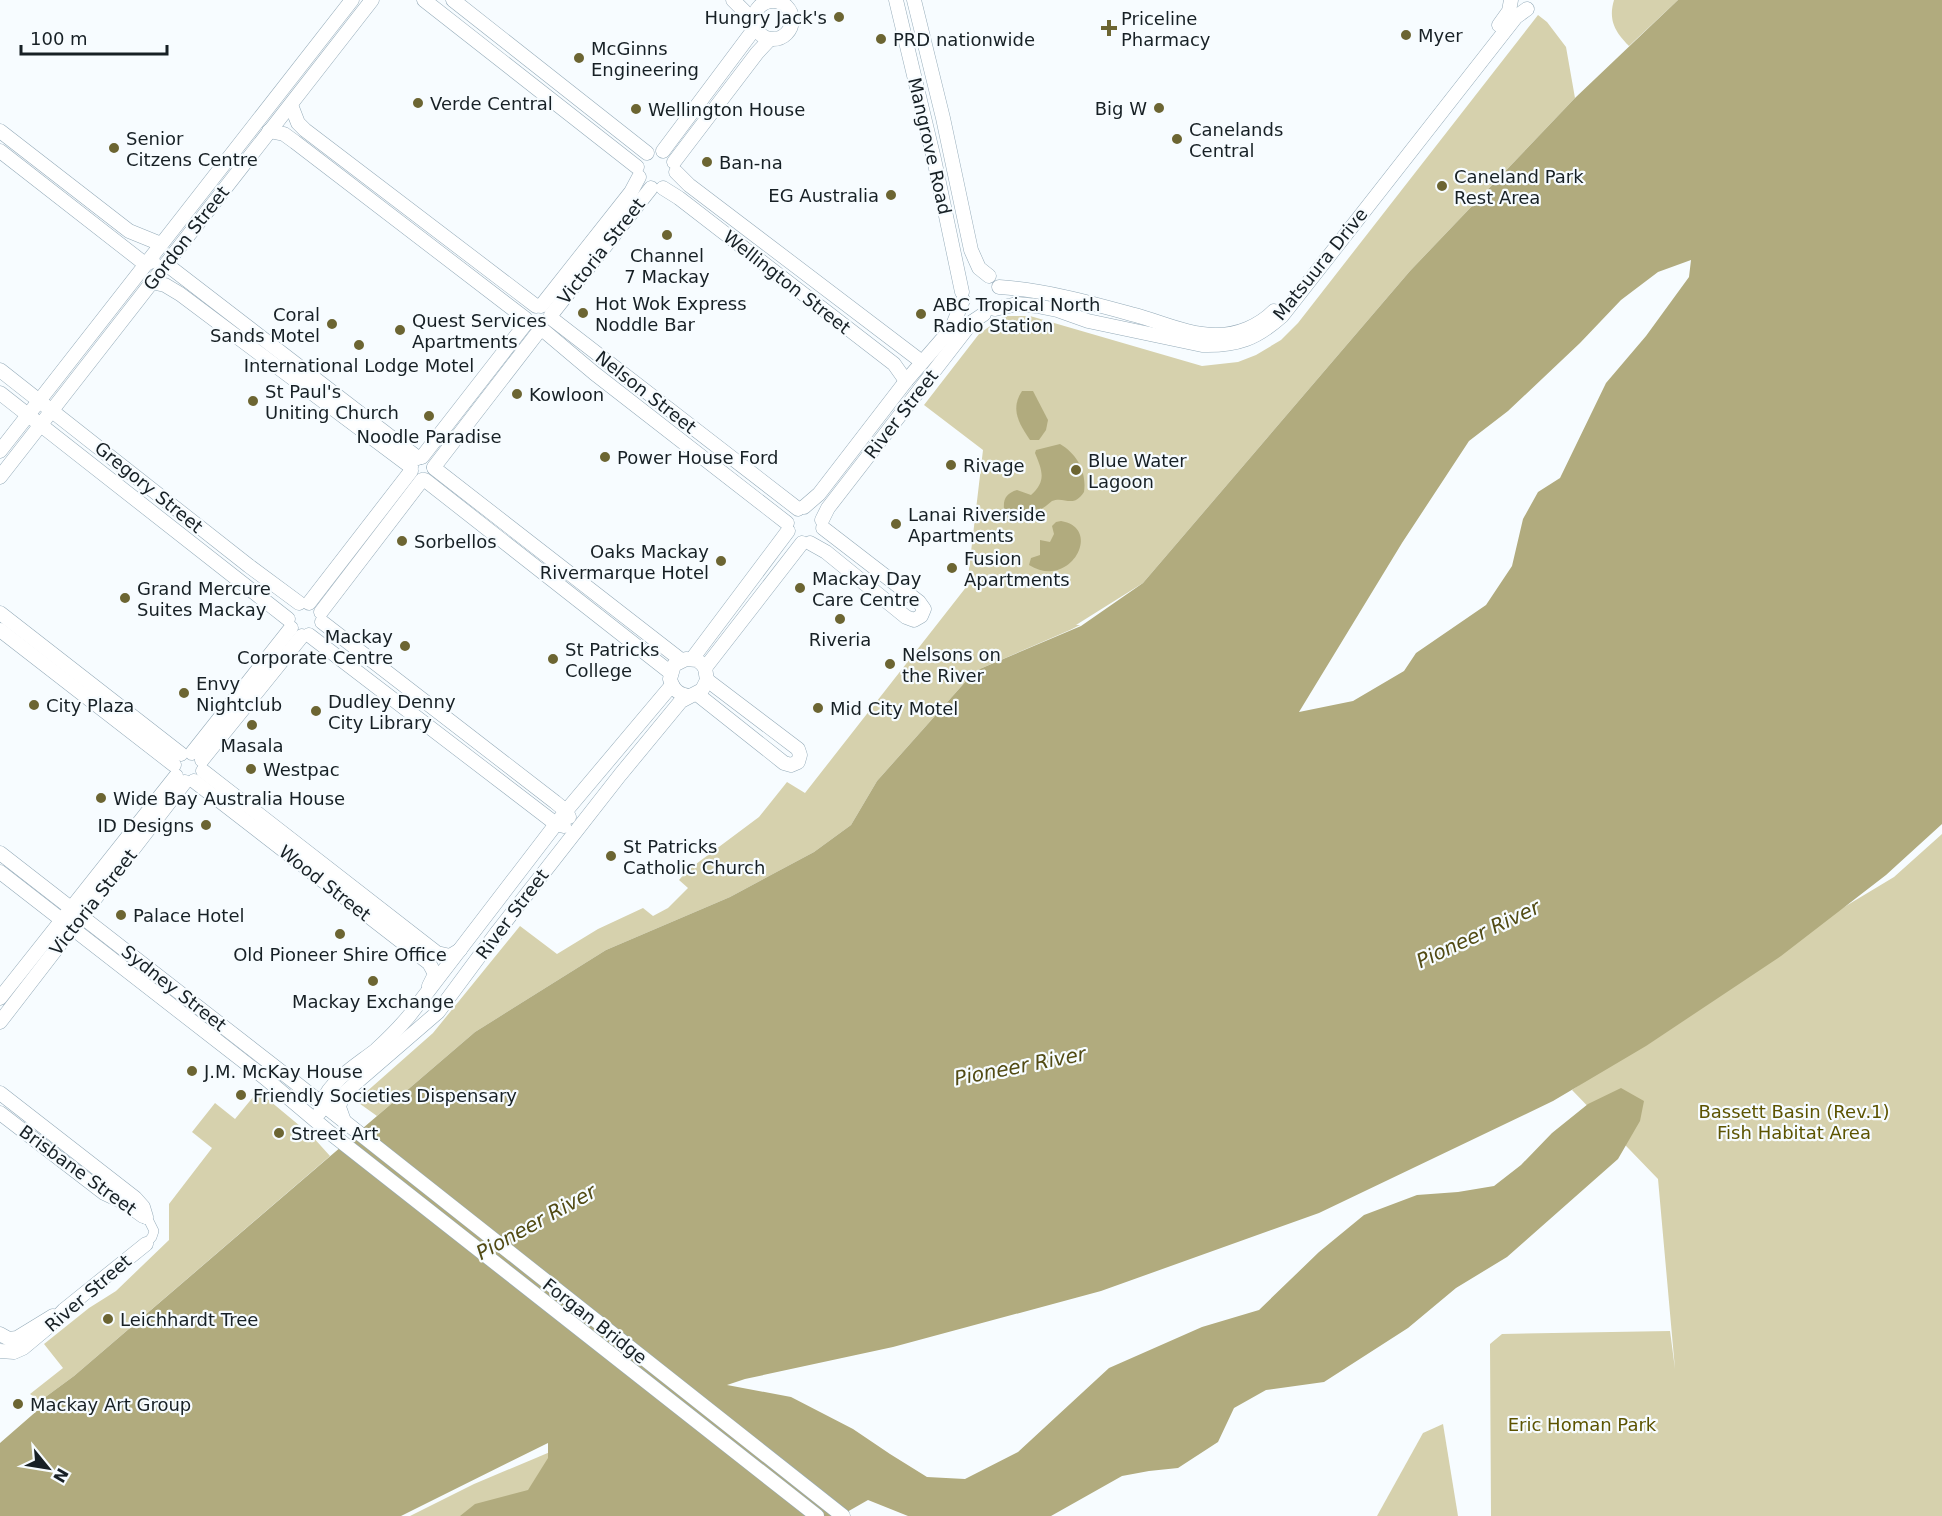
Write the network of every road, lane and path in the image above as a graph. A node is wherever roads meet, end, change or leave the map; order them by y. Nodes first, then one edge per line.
1 (352, 0) edge
2 (372, 0) edge
3 (424, 0) edge
4 (453, 0) edge
5 (734, 0) edge
6 (770, 0) edge
7 (798, 0) edge
8 (896, 0) edge
9 (914, 0) edge
10 (1511, 0) edge
11 (1531, 4) edge
12 (791, 13) junction
13 (754, 24) junction
14 (770, 39) junction
15 (291, 105) junction
16 (305, 130) junction
17 (0, 131) edge
18 (269, 131) junction
19 (296, 142) junction
20 (0, 151) edge
21 (663, 151) junction
22 (647, 153) junction
23 (675, 167) junction
24 (638, 172) junction
25 (657, 188) junction
26 (208, 209) junction
27 (129, 231) junction
28 (161, 244) junction
29 (119, 245) junction
30 (145, 264) junction
31 (166, 264) junction
32 (988, 276) junction
33 (151, 282) junction
34 (189, 282) junction
35 (999, 286) junction
36 (180, 294) junction
37 (963, 296) junction
38 (112, 307) junction
39 (989, 311) junction
40 (543, 318) junction
41 (526, 320) junction
42 (922, 362) junction
43 (0, 370) edge
44 (906, 381) junction
45 (0, 393) edge
46 (39, 400) junction
47 (52, 410) junction
48 (28, 415) junction
49 (41, 424) junction
50 (0, 451) edge
51 (422, 468) junction
52 (0, 477) edge
53 (801, 508) junction
54 (822, 524) junction
55 (787, 527) junction
56 (806, 543) junction
57 (304, 603) junction
58 (0, 613) edge
59 (321, 617) junction
60 (298, 629) junction
61 (0, 630) edge
62 (686, 659) junction
63 (706, 674) junction
64 (671, 679) junction
65 (693, 695) junction
66 (753, 716) junction
67 (741, 729) junction
68 (188, 768) junction
69 (544, 793) junction
70 (533, 807) junction
71 (566, 811) junction
72 (556, 824) junction
73 (576, 830) junction
74 (0, 853) edge
75 (0, 872) edge
76 (366, 906) junction
77 (72, 918) junction
78 (463, 947) junction
79 (457, 987) junction
80 (426, 995) junction
81 (0, 998) edge
82 (0, 1022) edge
83 (268, 1061) junction
84 (264, 1078) junction
85 (0, 1093) edge
86 (321, 1104) junction
87 (0, 1113) edge
88 (347, 1125) junction
89 (333, 1135) junction
90 (115, 1191) junction
91 (147, 1218) joint
92 (146, 1244) joint
93 (64, 1310) junction
94 (0, 1334) edge
95 (0, 1351) edge
96 (818, 1516) edge
97 (843, 1516) edge

1 - 28 street, Gordon Street
2 - 15 street, Gordon Street
3 - 24 street
4 - 22 street
5 - 13 street
6 - 12 street
6 - 13 street
7 - 12 street
8 - 37 street, Mangrove Road
9 - 32 street, Mangrove Road
10 - 11 street
10 - 35 street, Matsuura Drive
11 - 39 street, Matsuura Drive
12 - 14 street
13 - 14 street
13 - 21 street
14 - 23 street
15 - 16 street, Nelson Street
15 - 18 street, Gordon Street
16 - 19 street
16 - 40 street, Nelson Street
17 - 27 street
18 - 19 street
18 - 26 street, Gordon Street
19 - 41 street
20 - 29 street
21 - 22 street
21 - 23 street
22 - 24 street
23 - 25 street
23 - 42 street, Wellington Street
24 - 25 street
24 - 40 street, Victoria Street
25 - 40 street, Victoria Street
25 - 44 street, Wellington Street
26 - 30 street
26 - 31 street, Gordon Street
27 - 28 street
27 - 29 street
28 - 30 street, Gordon Street
29 - 30 street
30 - 38 street, Gordon Street
31 - 33 street, Gordon Street
31 - 34 street
31 - 38 street
32 - 35 street
32 - 37 street
33 - 36 street
33 - 47 street, Gordon Street
34 - 36 street
34 - 51 street
35 - 39 street
36 - 51 street
37 - 39 street
37 - 42 street, River Street
38 - 46 street, Gordon Street
39 - 54 street, River Street
40 - 41 street, Victoria Street
40 - 51 street, Victoria Street
40 - 53 street, Nelson Street
40 - 55 street, Nelson Street
41 - 51 street, Victoria Street
42 - 44 street, River Street
43 - 46 street, Gregory Street
44 - 53 street, River Street
45 - 48 street, Gregory Street
46 - 47 street, Gregory Street
46 - 48 street, Gordon Street
47 - 49 street, Gordon Street
47 - 57 street, Gregory Street
48 - 49 street, Gregory Street
48 - 50 street, Gordon Street
49 - 52 street, Gordon Street
49 - 60 street, Gregory Street
51 - 57 street, Victoria Street
51 - 59 street, Victoria Street
51 - 62 street
51 - 64 street
53 - 54 street
53 - 55 street
54 - 56 street
54 - 56 street
55 - 56 street
55 - 62 street
56 - 63 street
57 - 59 street, Gregory Street
57 - 60 street, Victoria Street
58 - 68 street, Wood Street
59 - 60 street, Victoria Street
59 - 69 street
60 - 68 street, Victoria Street
60 - 70 street, Gregory Street
61 - 68 street, Wood Street
62 - 63 street
62 - 64 street
63 - 65 street
63 - 66 street
64 - 65 street
64 - 71 street, River Street
65 - 67 street
65 - 73 street, River Street
66 - 67 street
66 - 67 street
68 - 76 street, Wood Street
68 - 77 street, Victoria Street
69 - 70 street
69 - 71 street
70 - 72 street, Gregory Street
71 - 72 street, River Street
71 - 73 street
72 - 73 street, Gregory Street
72 - 78 street, River Street
73 - 79 street, River Street
74 - 77 street, Sydney Street
75 - 77 street, Sydney Street
76 - 78 street, Wood Street
76 - 80 street, Wood Street
77 - 81 street, Victoria Street
77 - 82 street, Victoria Street
77 - 83 street, Sydney Street
77 - 84 street, Sydney Street
78 - 80 street, River Street
79 - 80 street
79 - 88 street, River Street
80 - 86 street, River Street
83 - 84 street
83 - 86 street, Sydney Street
84 - 89 street, Sydney Street
85 - 90 street, Brisbane Street
86 - 88 street, Sydney Street
86 - 89 street
87 - 90 street, Brisbane Street
88 - 97 street, Forgan Bridge
89 - 96 street, Forgan Bridge
90 - 91 street, Brisbane Street
91 - 92 street, River Street
92 - 93 street, River Street
93 - 94 street
93 - 95 street, River Street

